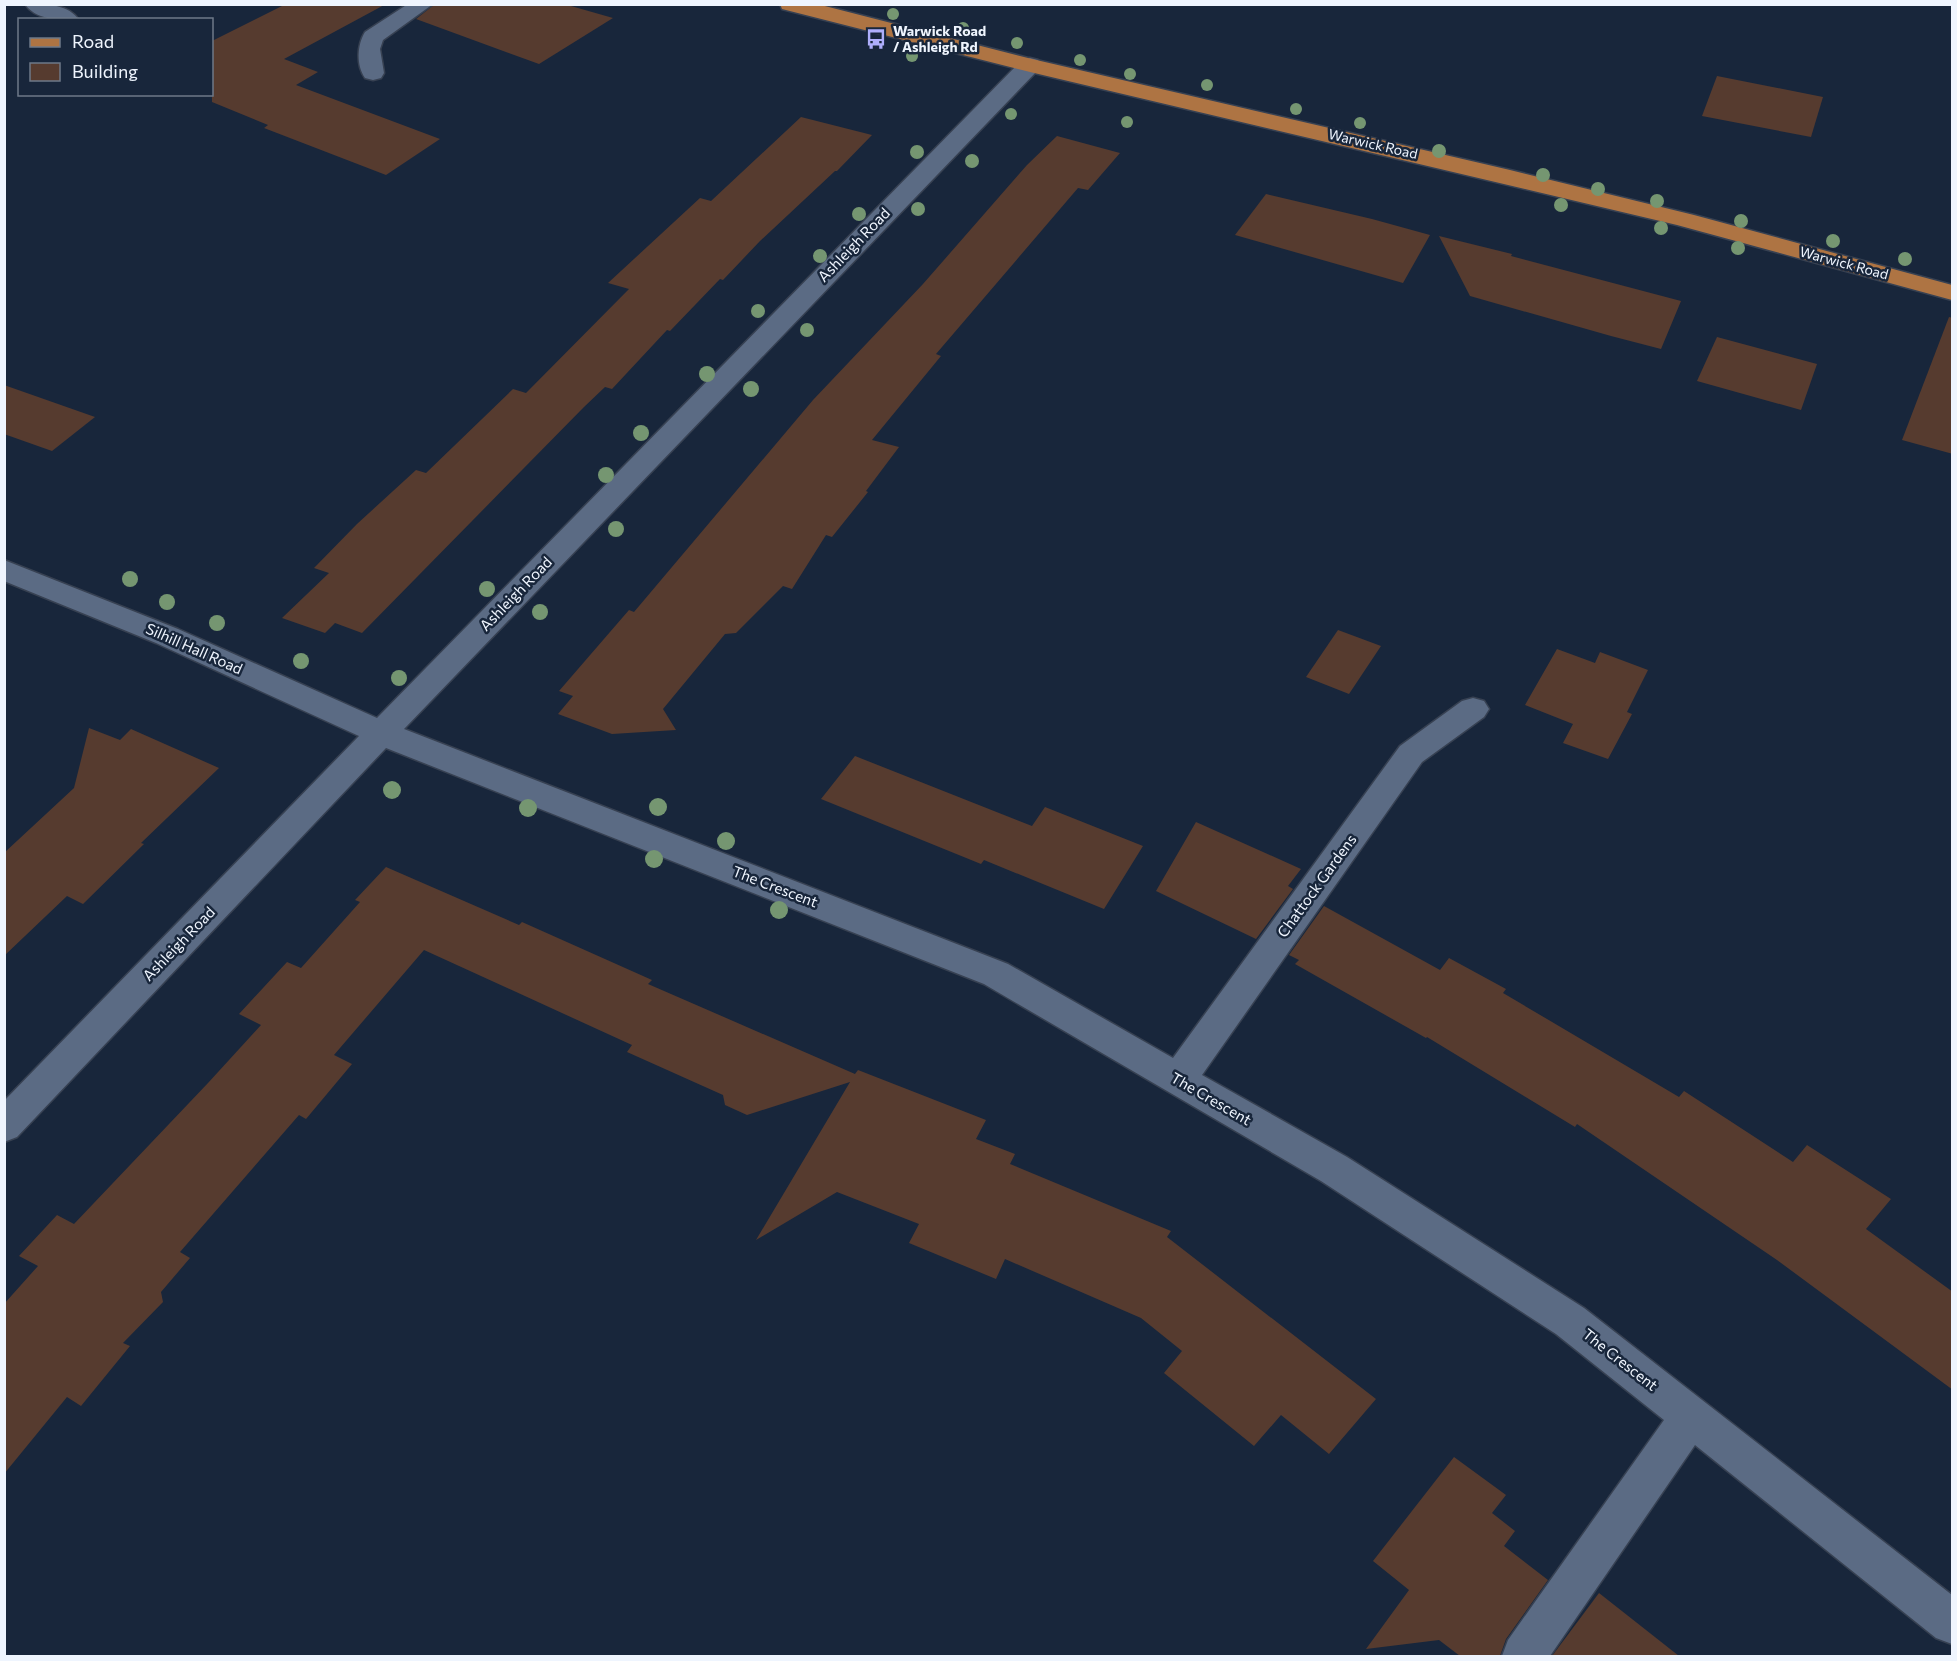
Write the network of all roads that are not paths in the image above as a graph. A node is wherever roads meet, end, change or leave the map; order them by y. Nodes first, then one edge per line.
1 (35, 4) edge
2 (423, 4) edge
3 (790, 4) edge
4 (65, 18) edge
5 (1030, 65) junction
6 (372, 73) dead end
7 (1953, 293) edge
8 (4, 570) edge
9 (1473, 709) dead end
10 (381, 733) junction
11 (1178, 1080) junction
12 (4, 1126) edge
13 (1692, 1415) junction
14 (1953, 1622) edge
15 (1524, 1656) edge

1 - 4 street
2 - 6 street
3 - 5 main road, Warwick Road
5 - 7 main road, Warwick Road
5 - 10 street, Ashleigh Road
8 - 10 street, Silhill Hall Road
9 - 11 street, Chattock Gardens
10 - 11 street, The Crescent
10 - 12 street, Ashleigh Road
11 - 13 street, The Crescent
13 - 14 street, The Crescent
13 - 15 street

